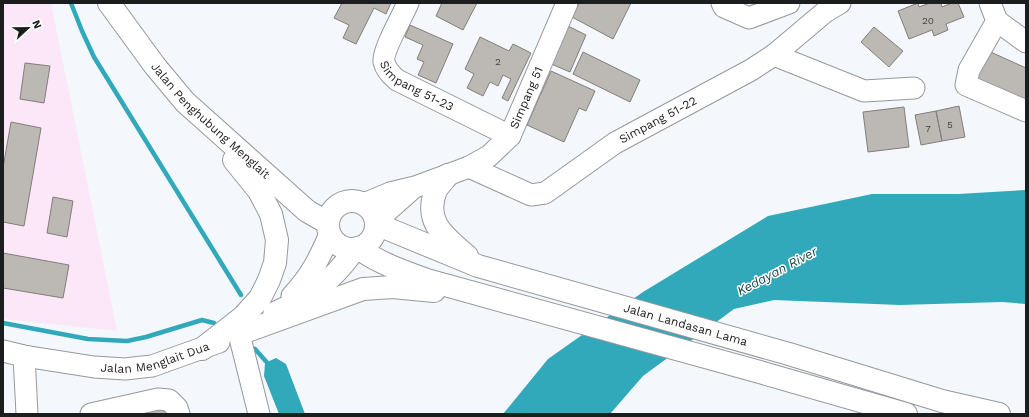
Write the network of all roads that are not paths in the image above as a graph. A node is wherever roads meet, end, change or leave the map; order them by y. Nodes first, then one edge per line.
1 (109, 3) edge
2 (408, 3) edge
3 (567, 3) edge
4 (722, 3) edge
5 (789, 3) edge
6 (829, 6) edge
7 (994, 12) edge
8 (1026, 42) edge
9 (774, 55) junction
10 (914, 88) dead end
11 (185, 102) junction
12 (1026, 111) edge
13 (510, 136) junction
14 (469, 167) junction
15 (448, 175) junction
16 (372, 216) junction
17 (329, 228) junction
18 (357, 248) junction
19 (478, 266) junction
20 (477, 294) junction
21 (278, 311) junction
22 (239, 334) junction
23 (202, 349) junction
24 (3, 351) edge
25 (24, 356) junction
26 (152, 366) junction
27 (158, 399) junction
28 (27, 414) edge
29 (91, 414) edge
30 (178, 414) edge
31 (259, 414) edge
32 (906, 414) edge
33 (999, 414) edge

1 - 11 main road, Jalan Penghubung Menglait
2 - 13 street, Simpang 51-23
3 - 13 street, Simpang 51
4 - 5 street
6 - 9 street, Simpang 51-22
7 - 8 street
7 - 12 street
9 - 10 street
9 - 14 street, Simpang 51-22
11 - 17 main road, Jalan Penghubung Menglait
11 - 23 main road
13 - 14 street, Simpang 51
14 - 15 street, Simpang 51
15 - 16 street, Simpang 51
15 - 19 main road
16 - 17 main road
16 - 18 main road
16 - 19 main road, Jalan Landasan Lama
17 - 18 main road
17 - 21 street, Jalan Menglait Dua
18 - 20 main road
18 - 21 street, Jalan Menglait Dua
19 - 33 main road, Jalan Landasan Lama
20 - 22 main road
20 - 32 main road
21 - 22 street, Jalan Menglait Dua
22 - 23 street, Jalan Menglait Dua
22 - 31 street
23 - 26 street, Jalan Menglait Dua
24 - 25 street, Jalan Menglait Dua
25 - 26 street, Jalan Menglait Dua
25 - 28 street
26 - 27 street
27 - 29 street
27 - 30 street

